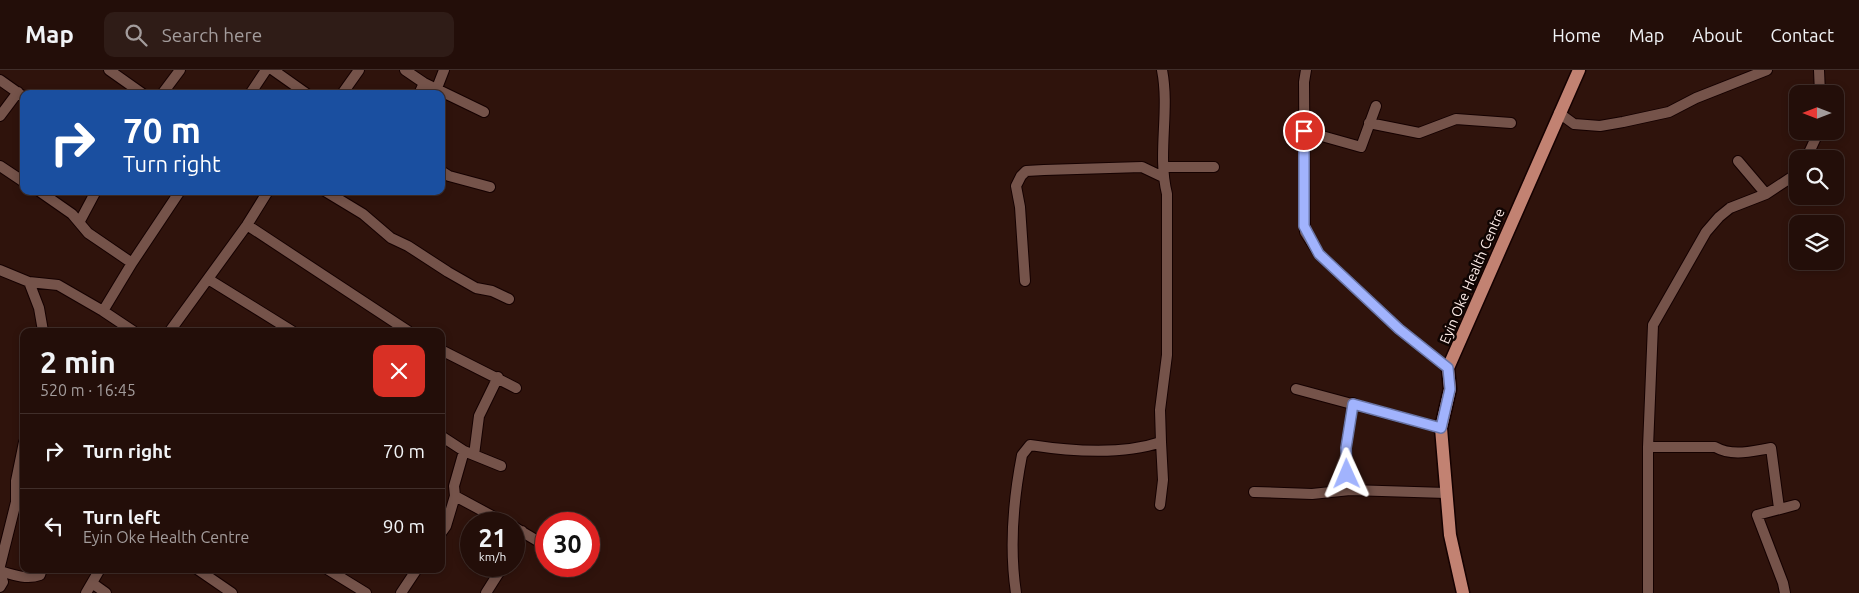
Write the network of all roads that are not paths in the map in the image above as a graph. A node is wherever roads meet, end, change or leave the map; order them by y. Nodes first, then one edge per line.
1 (109, 70) edge
2 (180, 70) edge
3 (266, 70) edge
4 (273, 70) edge
5 (359, 70) edge
6 (405, 70) edge
7 (444, 70) edge
8 (1162, 70) edge
9 (1306, 70) edge
10 (1578, 70) edge
11 (1767, 70) edge
12 (1819, 70) edge
13 (0, 80) edge
14 (424, 83) junction
15 (1820, 85) edge
16 (437, 88) junction
17 (137, 90) edge
18 (165, 90) edge
19 (253, 90) edge
20 (301, 90) edge
21 (345, 90) edge
22 (420, 90) edge
23 (441, 90) edge
24 (445, 92) edge
25 (20, 93) edge
26 (20, 95) edge
27 (1376, 106) dead end
28 (484, 112) dead end
29 (1558, 113) junction
30 (0, 116) edge
31 (1369, 123) junction
32 (1511, 124) dead end
33 (1304, 131) junction
34 (1738, 161) dead end
35 (0, 166) edge
36 (1214, 167) dead end
37 (1163, 172) junction
38 (445, 173) edge
39 (20, 179) edge
40 (1789, 179) edge
41 (490, 187) dead end
42 (1766, 194) junction
43 (44, 195) edge
44 (94, 195) edge
45 (177, 195) edge
46 (266, 195) edge
47 (332, 195) edge
48 (80, 221) junction
49 (247, 225) junction
50 (132, 263) junction
51 (0, 270) edge
52 (208, 279) junction
53 (1025, 281) dead end
54 (29, 282) junction
55 (509, 299) dead end
56 (103, 311) junction
57 (43, 328) edge
58 (128, 328) edge
59 (172, 328) edge
60 (284, 328) edge
61 (403, 328) edge
62 (445, 352) edge
63 (1448, 368) junction
64 (498, 377) junction
65 (516, 388) dead end
66 (1296, 389) dead end
67 (1353, 404) junction
68 (1441, 428) junction
69 (445, 438) edge
70 (1161, 442) junction
71 (1648, 447) junction
72 (469, 453) junction
73 (20, 462) edge
74 (501, 466) dead end
75 (1350, 490) junction
76 (1254, 492) dead end
77 (1446, 493) junction
78 (455, 496) junction
79 (1795, 505) dead end
80 (1160, 506) dead end
81 (1779, 508) junction
82 (485, 512) edge
83 (445, 527) edge
84 (0, 566) edge
85 (0, 572) edge
86 (40, 573) edge
87 (98, 573) edge
88 (203, 573) edge
89 (336, 573) edge
90 (414, 573) edge
91 (496, 577) edge
92 (92, 583) junction
93 (0, 587) edge
94 (86, 593) edge
95 (106, 593) edge
96 (232, 593) edge
97 (366, 593) edge
98 (401, 593) edge
99 (486, 593) edge
100 (1016, 593) edge
101 (1463, 593) edge
102 (1648, 593) edge
103 (1785, 593) edge

1 - 17 street
2 - 18 street
3 - 19 street
4 - 20 street
5 - 21 street
6 - 14 street
7 - 16 street
8 - 37 street
9 - 33 street
10 - 29 main road, Eyin Oke Health Centre
11 - 29 street
12 - 15 street
13 - 25 street
14 - 16 street
14 - 22 street
16 - 23 street
24 - 28 street
26 - 30 street
27 - 31 street
29 - 63 main road, Eyin Oke Health Centre
31 - 32 street
31 - 33 street
33 - 63 street
34 - 42 street
35 - 39 street
36 - 37 street
37 - 53 street
37 - 70 street
38 - 41 street
40 - 42 street
42 - 71 street
43 - 48 street
44 - 48 street
45 - 50 street
46 - 49 street
47 - 55 street
48 - 50 street
49 - 52 street
49 - 61 street
50 - 56 street
51 - 54 street
52 - 59 street
52 - 60 street
54 - 56 street
54 - 57 street
56 - 58 street
62 - 64 street
63 - 68 main road, Eyin Oke Health Centre
64 - 65 street
64 - 72 street
66 - 67 street
67 - 68 street
67 - 75 street
68 - 77 main road, Eyin Oke Health Centre
69 - 72 street
70 - 80 street
70 - 100 street
71 - 81 street
71 - 102 street
72 - 74 street
72 - 78 street
73 - 84 street
75 - 76 street
75 - 77 street
77 - 101 main road, Eyin Oke Health Centre
78 - 82 street
78 - 83 street
79 - 81 street
81 - 103 street
85 - 86 street
85 - 93 street
87 - 92 street
88 - 96 street
89 - 97 street
90 - 98 street
91 - 99 street
92 - 94 street
92 - 95 street

